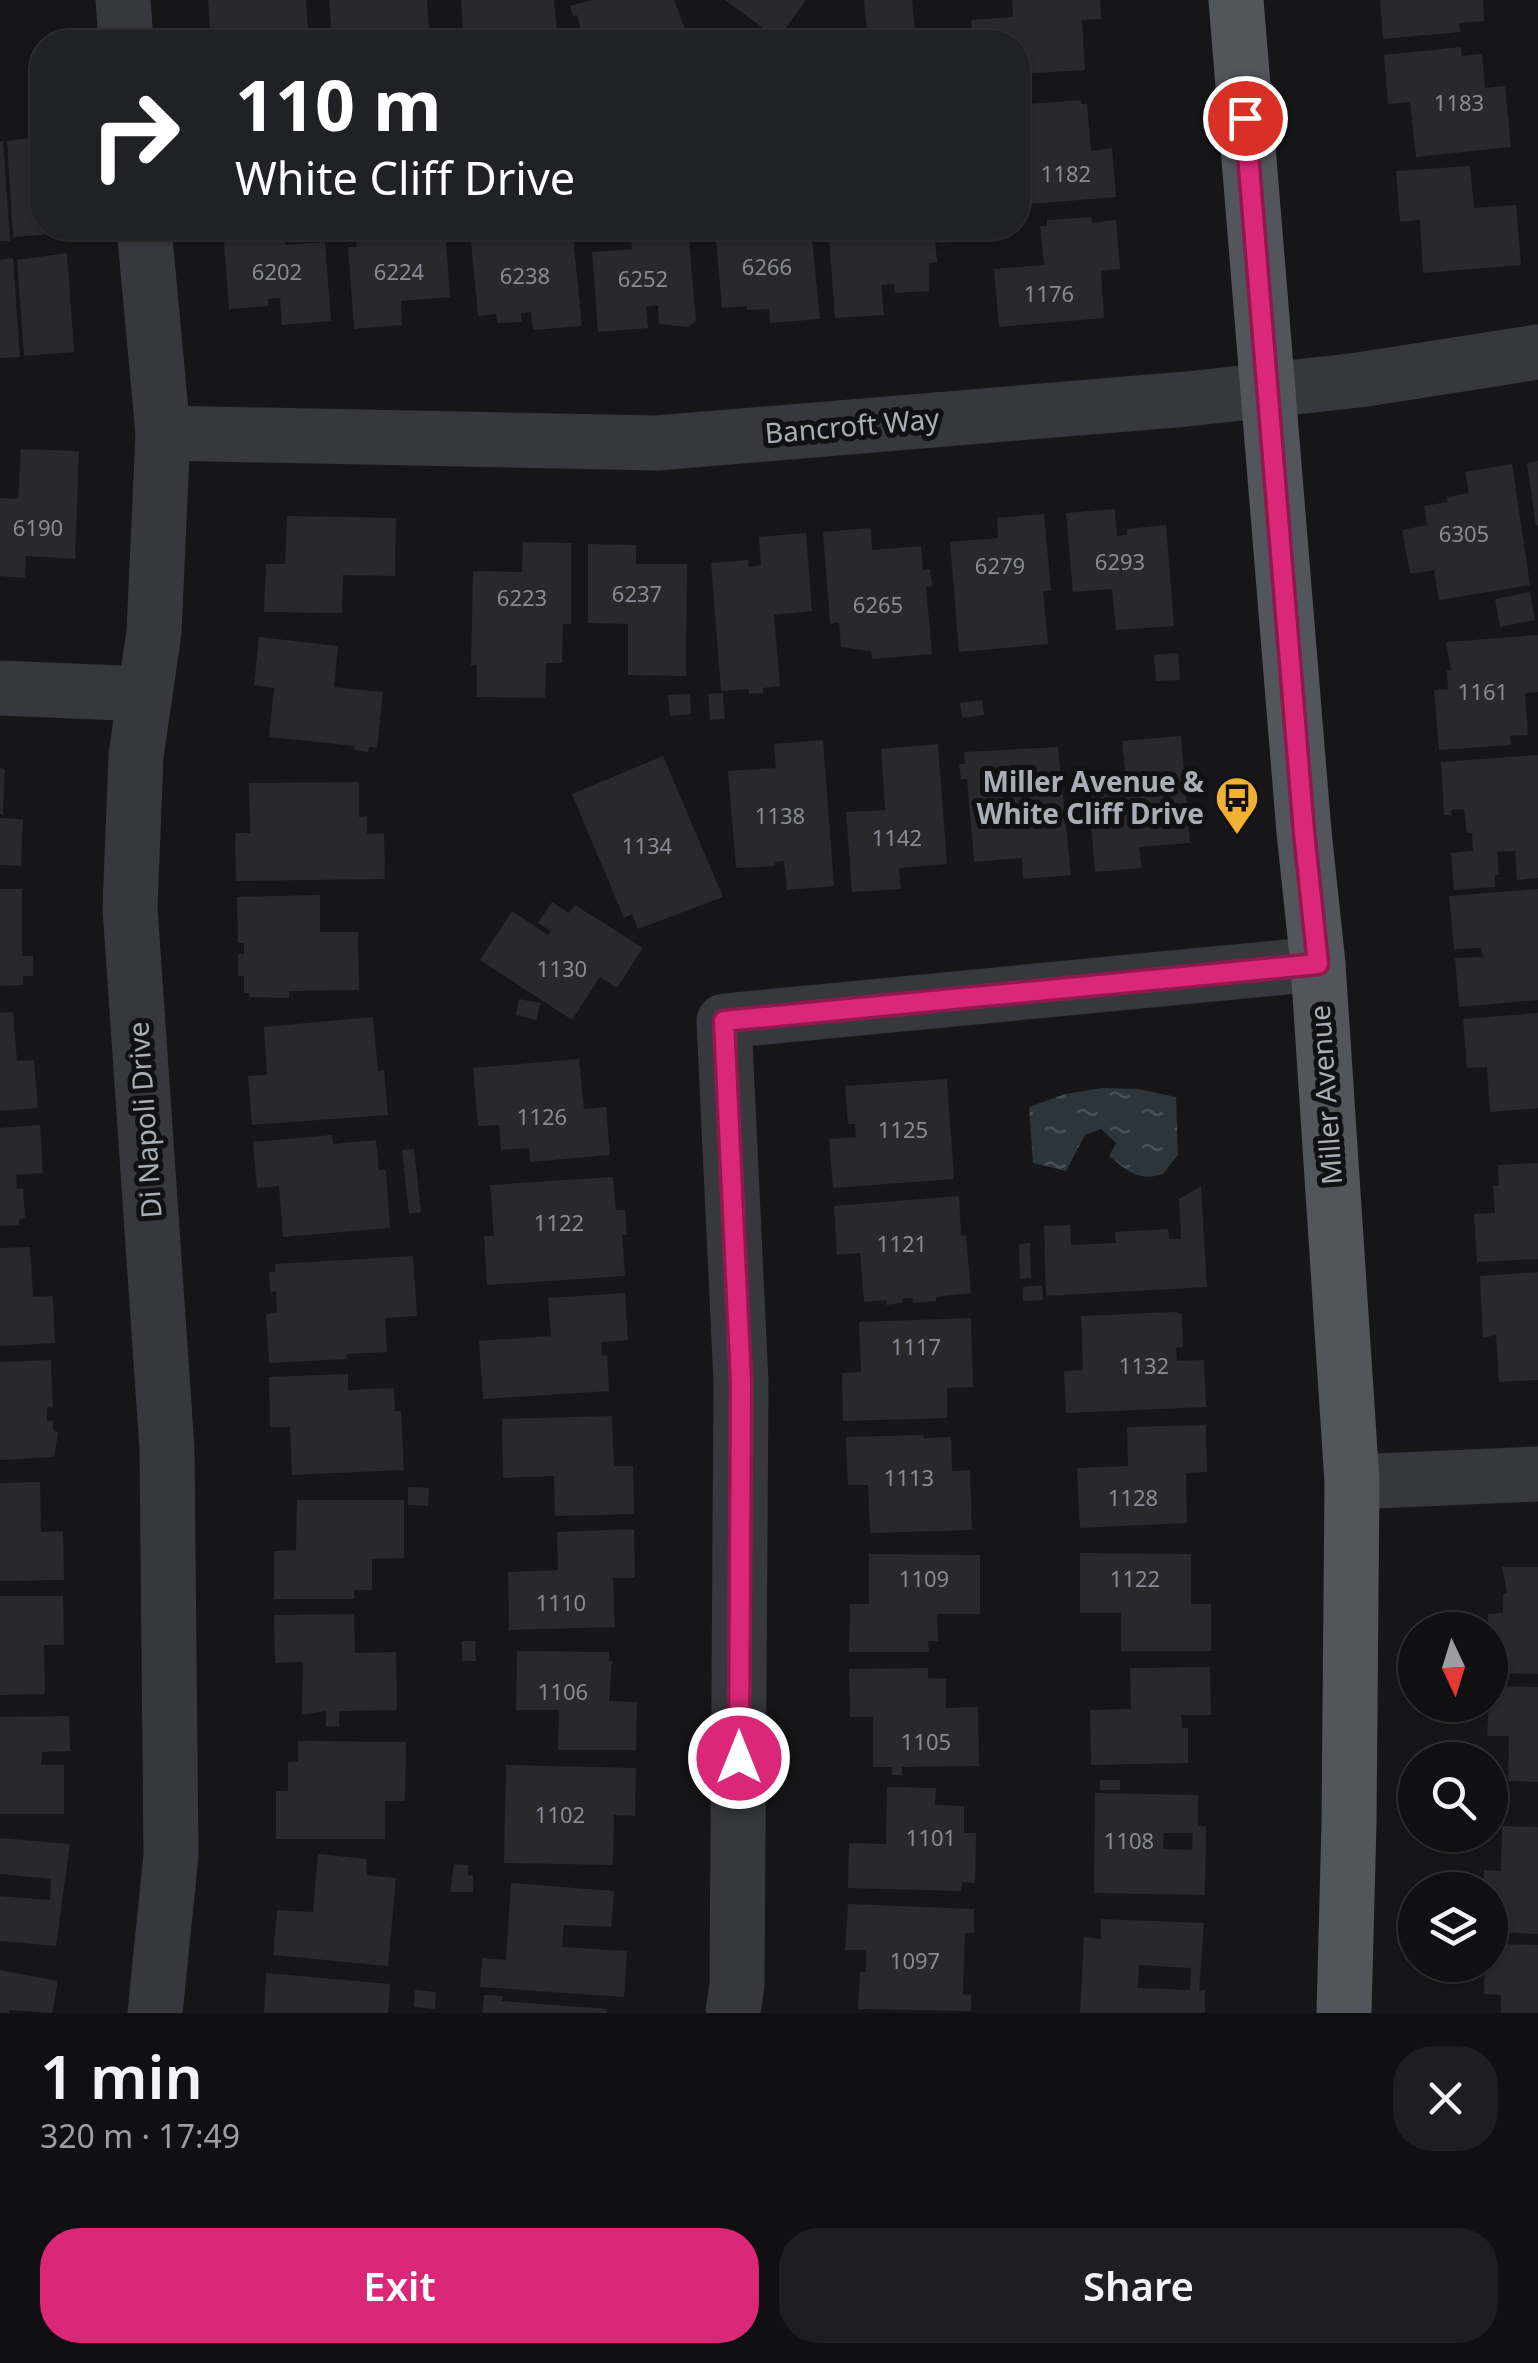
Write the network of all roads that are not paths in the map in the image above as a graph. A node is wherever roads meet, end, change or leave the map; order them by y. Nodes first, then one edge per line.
1 (122, 0) edge
2 (1236, 0) edge
3 (125, 30) edge
4 (145, 240) edge
5 (1538, 352) edge
6 (1267, 390) junction
7 (163, 433) junction
8 (0, 688) edge
9 (145, 694) junction
10 (1318, 964) junction
11 (1538, 1474) edge
12 (1352, 1482) junction
13 (155, 2013) edge
14 (733, 2013) edge
15 (1344, 2013) edge

1 - 3 street
2 - 6 main road, Miller Avenue
4 - 7 street, Di Napoli Drive
5 - 6 street, Bancroft Way
6 - 7 street, Bancroft Way
6 - 10 main road, Miller Avenue
7 - 9 street, Di Napoli Drive
8 - 9 street
9 - 13 street, Di Napoli Drive
10 - 12 main road, Miller Avenue
10 - 14 street
11 - 12 street
12 - 15 main road, Miller Avenue

